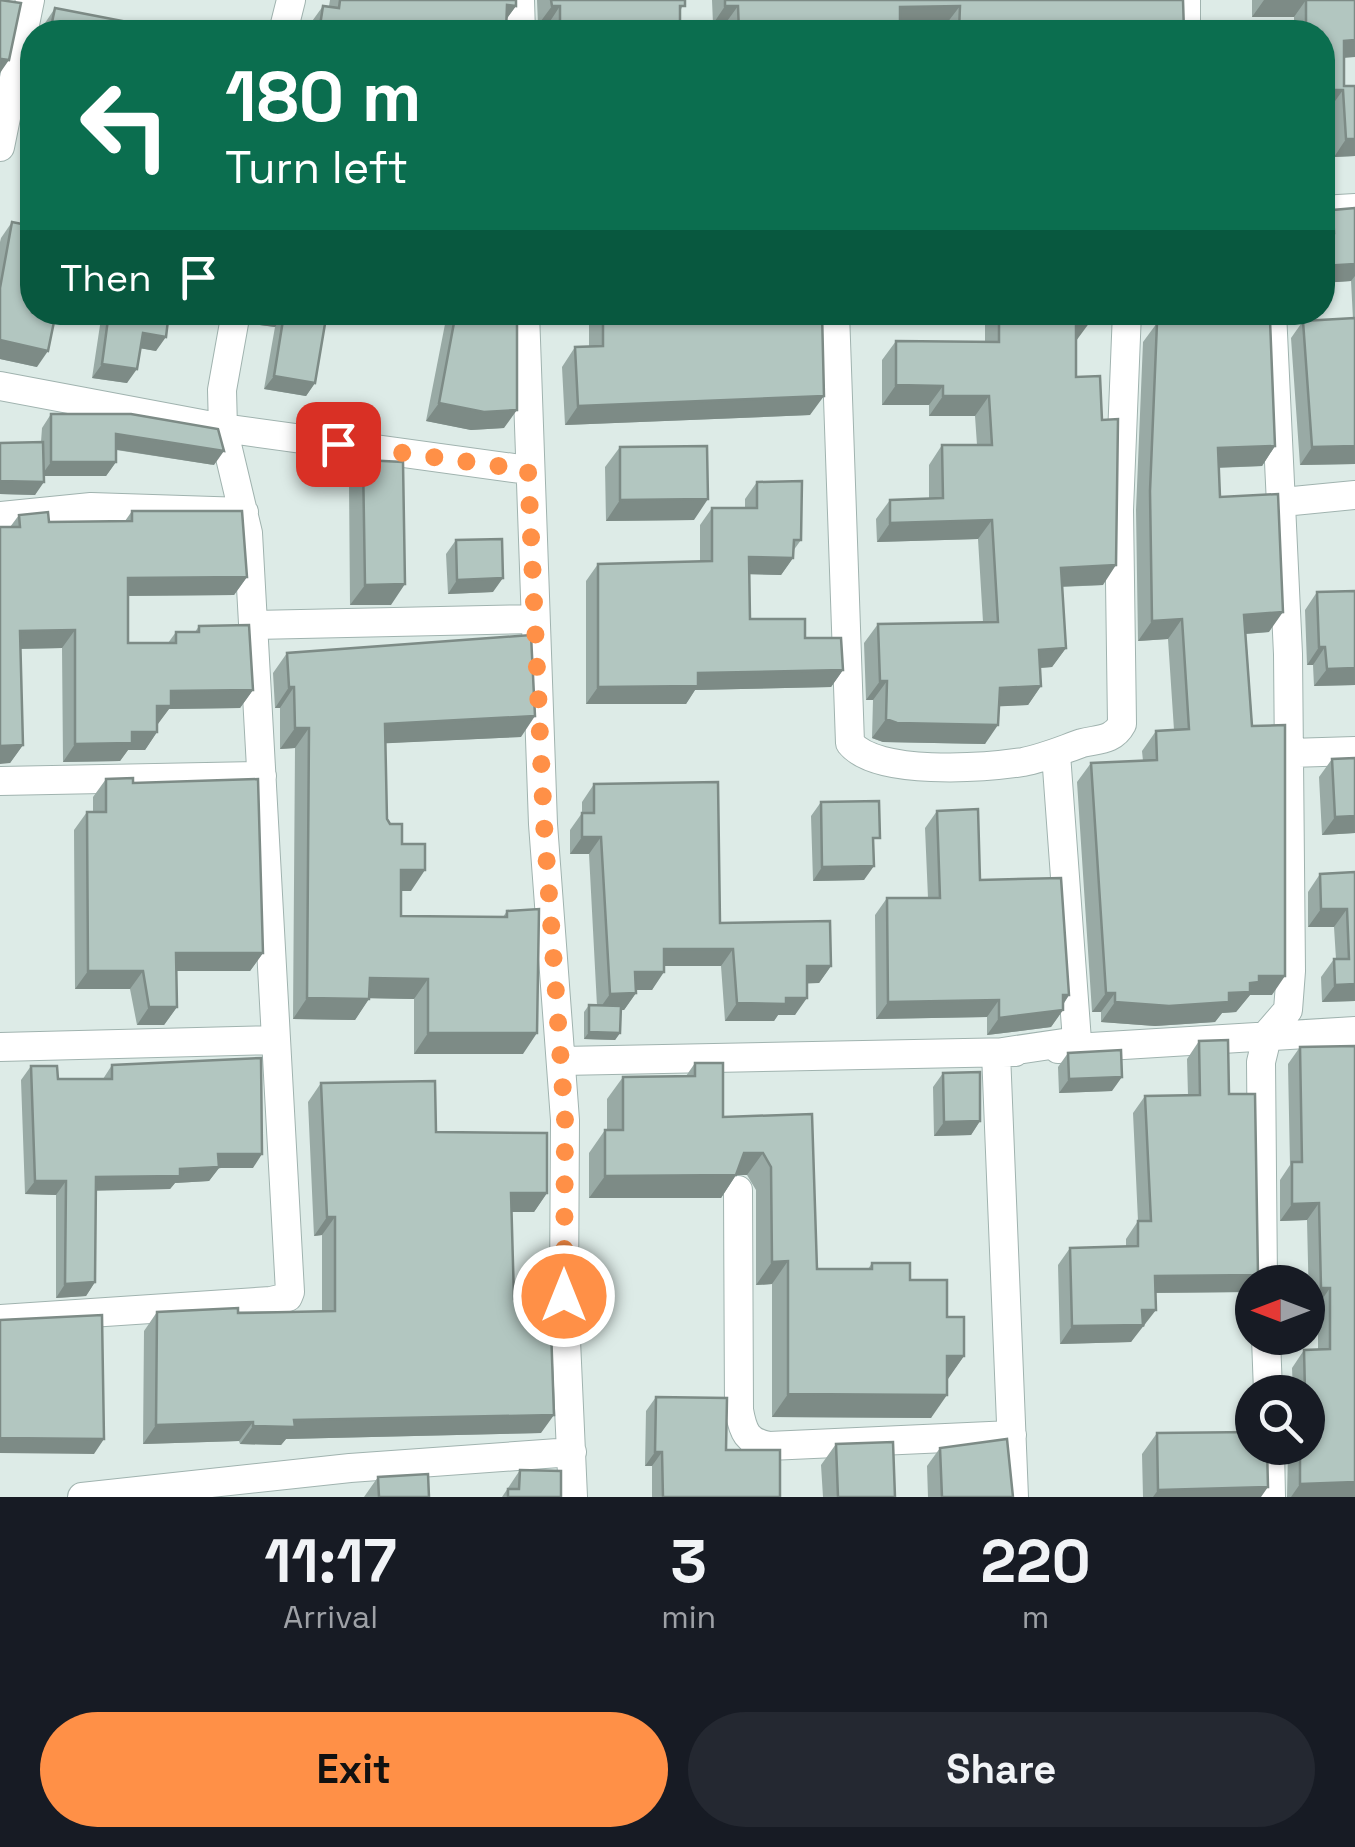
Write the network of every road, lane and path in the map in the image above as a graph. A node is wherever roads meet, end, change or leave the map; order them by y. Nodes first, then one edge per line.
1 (20, 49) edge
2 (0, 148) edge
3 (234, 325) edge
4 (525, 325) edge
5 (835, 325) edge
6 (1126, 325) edge
7 (1273, 325) edge
8 (0, 386) edge
9 (223, 428) junction
10 (528, 470) junction
11 (1355, 495) edge
12 (1283, 502) junction
13 (244, 512) junction
14 (0, 516) edge
15 (536, 619) junction
16 (254, 625) junction
17 (1355, 751) edge
18 (1290, 753) junction
19 (1056, 754) junction
20 (262, 776) junction
21 (0, 780) edge
22 (1355, 1032) edge
23 (1268, 1033) junction
24 (275, 1040) junction
25 (0, 1047) edge
26 (996, 1053) junction
27 (562, 1061) junction
28 (738, 1190) edge
29 (1263, 1265) edge
30 (0, 1318) edge
31 (1012, 1435) junction
32 (572, 1452) junction
33 (1270, 1465) edge
34 (82, 1497) edge
35 (573, 1497) edge
36 (1014, 1497) edge
37 (1271, 1497) edge

1 - 2 street
3 - 9 street
4 - 10 street
5 - 19 street
6 - 19 street
7 - 12 street
8 - 9 street
9 - 10 street
9 - 13 street
10 - 15 street
11 - 12 street
12 - 18 street
13 - 14 street
13 - 16 street
15 - 16 street
15 - 27 street
16 - 20 street
17 - 18 street
18 - 23 street
19 - 26 street
20 - 21 street
20 - 24 street
22 - 23 street
23 - 26 street
23 - 29 street
24 - 25 street
24 - 30 street
26 - 27 street
26 - 31 street
27 - 32 street
28 - 31 street
31 - 36 street
32 - 34 street
32 - 35 street
33 - 37 street

